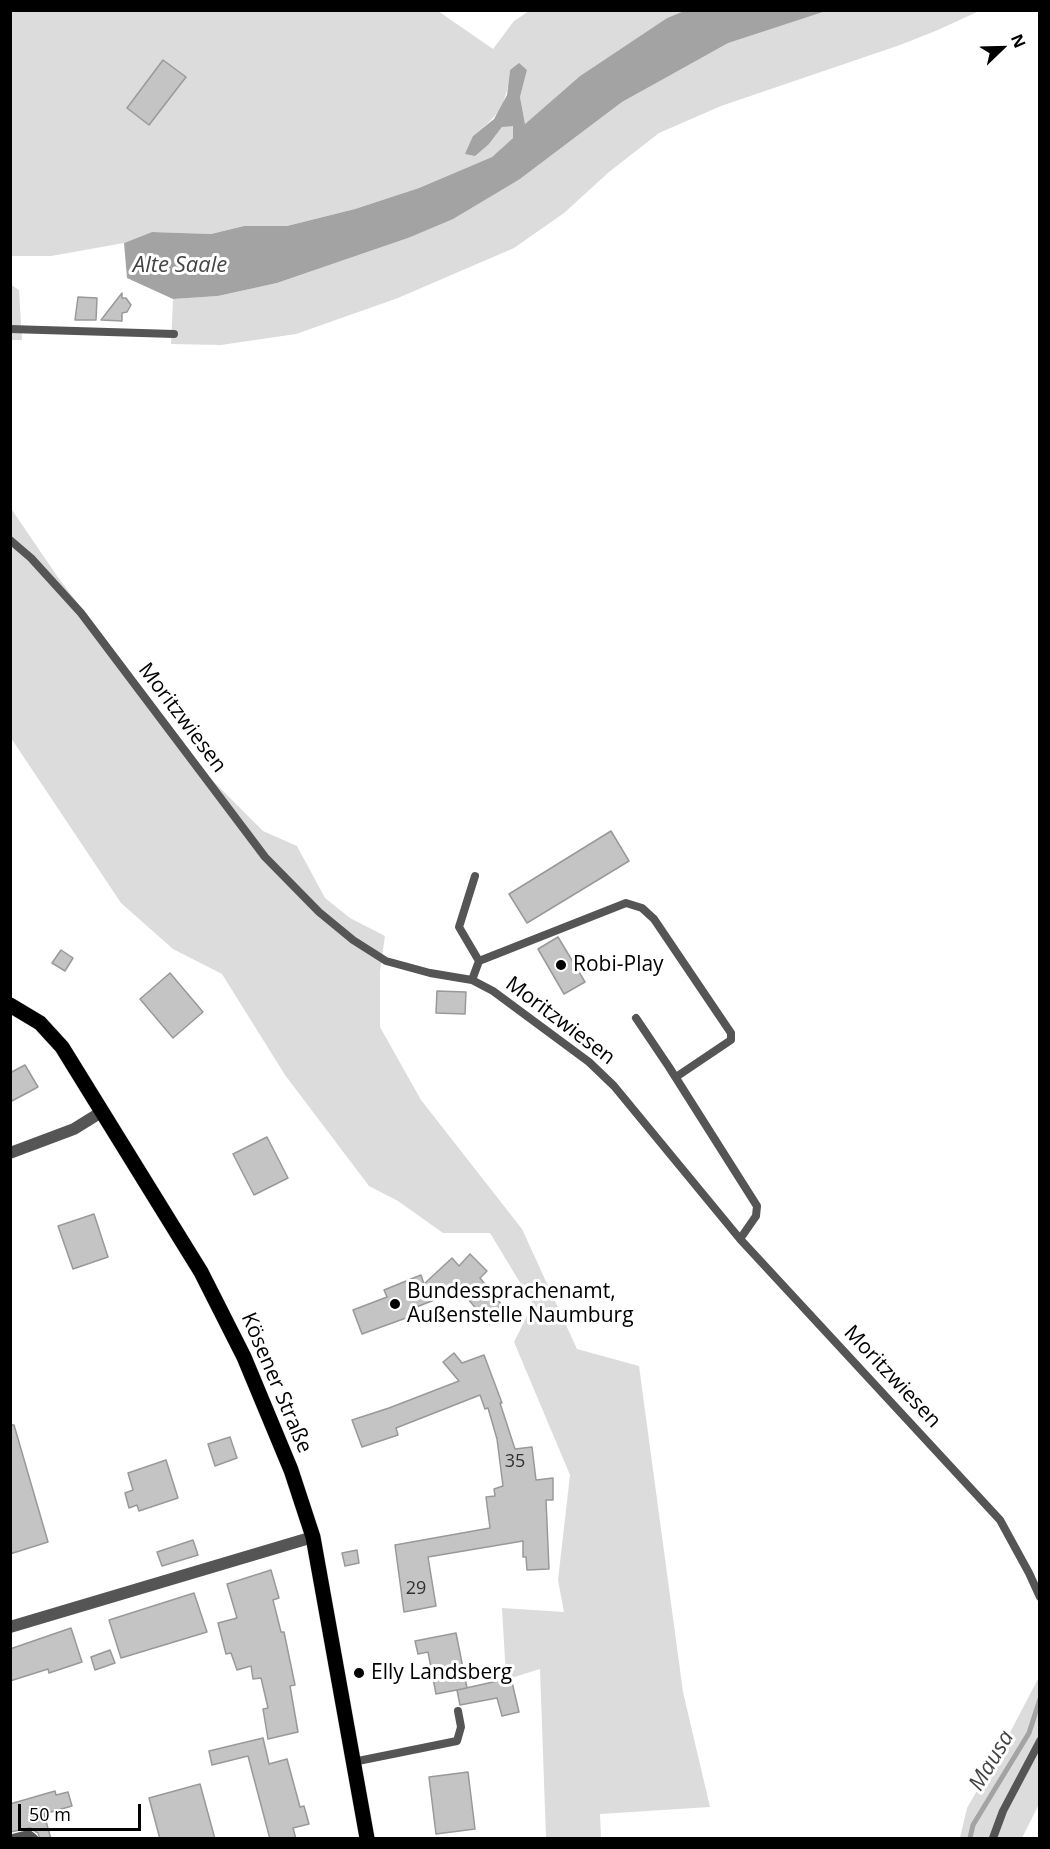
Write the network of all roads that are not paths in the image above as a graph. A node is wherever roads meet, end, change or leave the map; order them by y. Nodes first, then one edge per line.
1 (10, 329) edge
2 (174, 334) dead end
3 (10, 540) edge
4 (475, 876) dead end
5 (479, 961) junction
6 (472, 980) junction
7 (10, 1005) edge
8 (636, 1018) dead end
9 (676, 1077) junction
10 (103, 1111) junction
11 (10, 1153) edge
12 (740, 1239) junction
13 (313, 1538) junction
14 (1040, 1597) edge
15 (10, 1627) edge
16 (458, 1711) dead end
17 (1040, 1741) edge
18 (352, 1761) junction
19 (13, 1839) edge
20 (34, 1839) edge
21 (367, 1839) edge
22 (993, 1839) edge

1 - 2 lane
3 - 6 lane, Moritzwiesen
4 - 5 lane
5 - 6 lane
5 - 9 lane
6 - 12 lane, Moritzwiesen
7 - 10 main road, Kösener Straße
8 - 9 lane
9 - 12 lane
10 - 11 street
10 - 13 main road, Kösener Straße
12 - 14 lane, Moritzwiesen
13 - 15 street
13 - 18 main road, Kösener Straße
16 - 18 lane
17 - 22 lane
18 - 21 main road, Kösener Straße
19 - 20 lane

